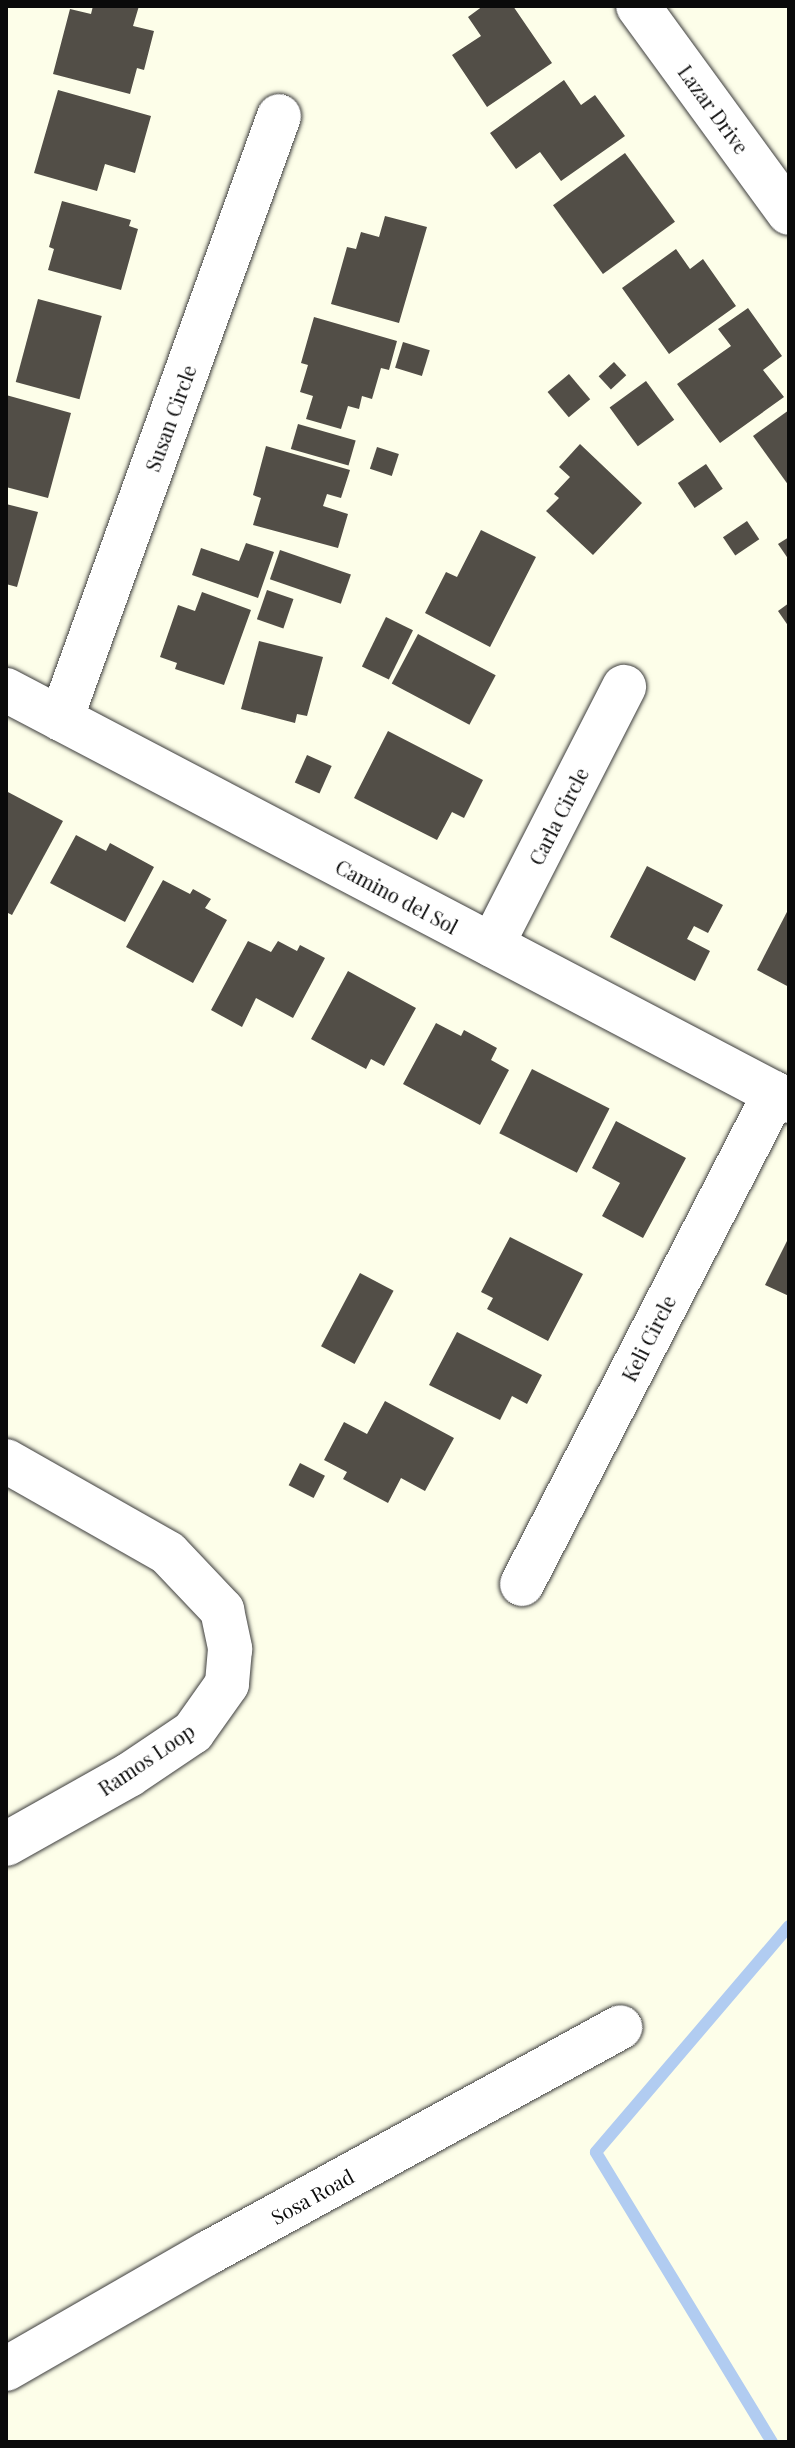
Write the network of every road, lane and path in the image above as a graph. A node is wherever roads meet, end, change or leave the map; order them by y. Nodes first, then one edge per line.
1 (638, 6) edge
2 (279, 116) dead end
3 (789, 213) edge
4 (624, 687) dead end
5 (6, 690) edge
6 (61, 719) junction
7 (492, 945) junction
8 (782, 1097) edge
9 (6, 1461) edge
10 (522, 1584) dead end
11 (6, 1844) edge
12 (620, 2027) dead end
13 (6, 2369) edge

1 - 3 street, Lazar Drive
2 - 6 street, Susan Circle
4 - 7 street, Carla Circle
5 - 6 street, Camino del Sol
6 - 7 street, Camino del Sol
7 - 8 street, Camino del Sol
8 - 10 street, Keli Circle
9 - 11 street, Ramos Loop
12 - 13 street, Sosa Road

